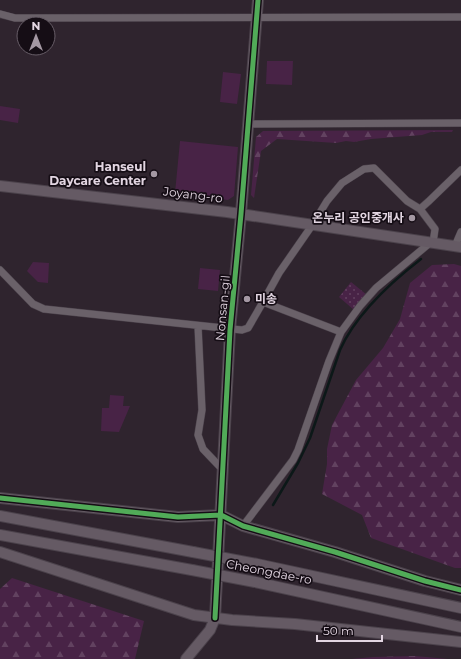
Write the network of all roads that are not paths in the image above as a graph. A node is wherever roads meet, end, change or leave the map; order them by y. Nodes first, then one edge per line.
1 (258, 0) edge
2 (0, 14) edge
3 (461, 16) edge
4 (256, 18) junction
5 (461, 123) edge
6 (248, 124) junction
7 (461, 170) edge
8 (0, 186) edge
9 (420, 209) junction
10 (241, 214) junction
11 (313, 224) junction
12 (461, 232) edge
13 (432, 243) junction
14 (458, 246) edge
15 (0, 270) edge
16 (263, 302) junction
17 (198, 326) junction
18 (230, 330) junction
19 (341, 332) junction
20 (223, 470) junction
21 (0, 498) edge
22 (221, 515) junction
23 (0, 516) edge
24 (243, 526) junction
25 (0, 535) edge
26 (0, 552) edge
27 (461, 590) edge
28 (461, 608) edge
29 (215, 618) junction
30 (461, 627) edge
31 (461, 642) edge
32 (186, 659) edge

1 - 4 street, Nonsan-gil
2 - 4 street
3 - 4 street
4 - 6 street, Nonsan-gil
5 - 6 street
6 - 10 street, Nonsan-gil
7 - 9 street
8 - 10 street, Joyang-ro
9 - 11 street
9 - 13 street
10 - 11 street, Joyang-ro
10 - 18 street, Nonsan-gil
11 - 13 street, Joyang-ro
11 - 16 street
12 - 14 street
13 - 14 street, Joyang-ro
13 - 19 street
15 - 17 street
16 - 18 street
16 - 19 street
17 - 18 street
17 - 20 street
18 - 20 street, Nonsan-gil
19 - 24 street
20 - 22 street, Nonsan-gil
21 - 22 street
22 - 24 street
22 - 29 street, Nonsan-gil
23 - 28 street, Cheongdae-ro, bridge
24 - 27 street
25 - 30 street, Cheongdae-ro, bridge
26 - 29 street
29 - 31 street
29 - 32 street

